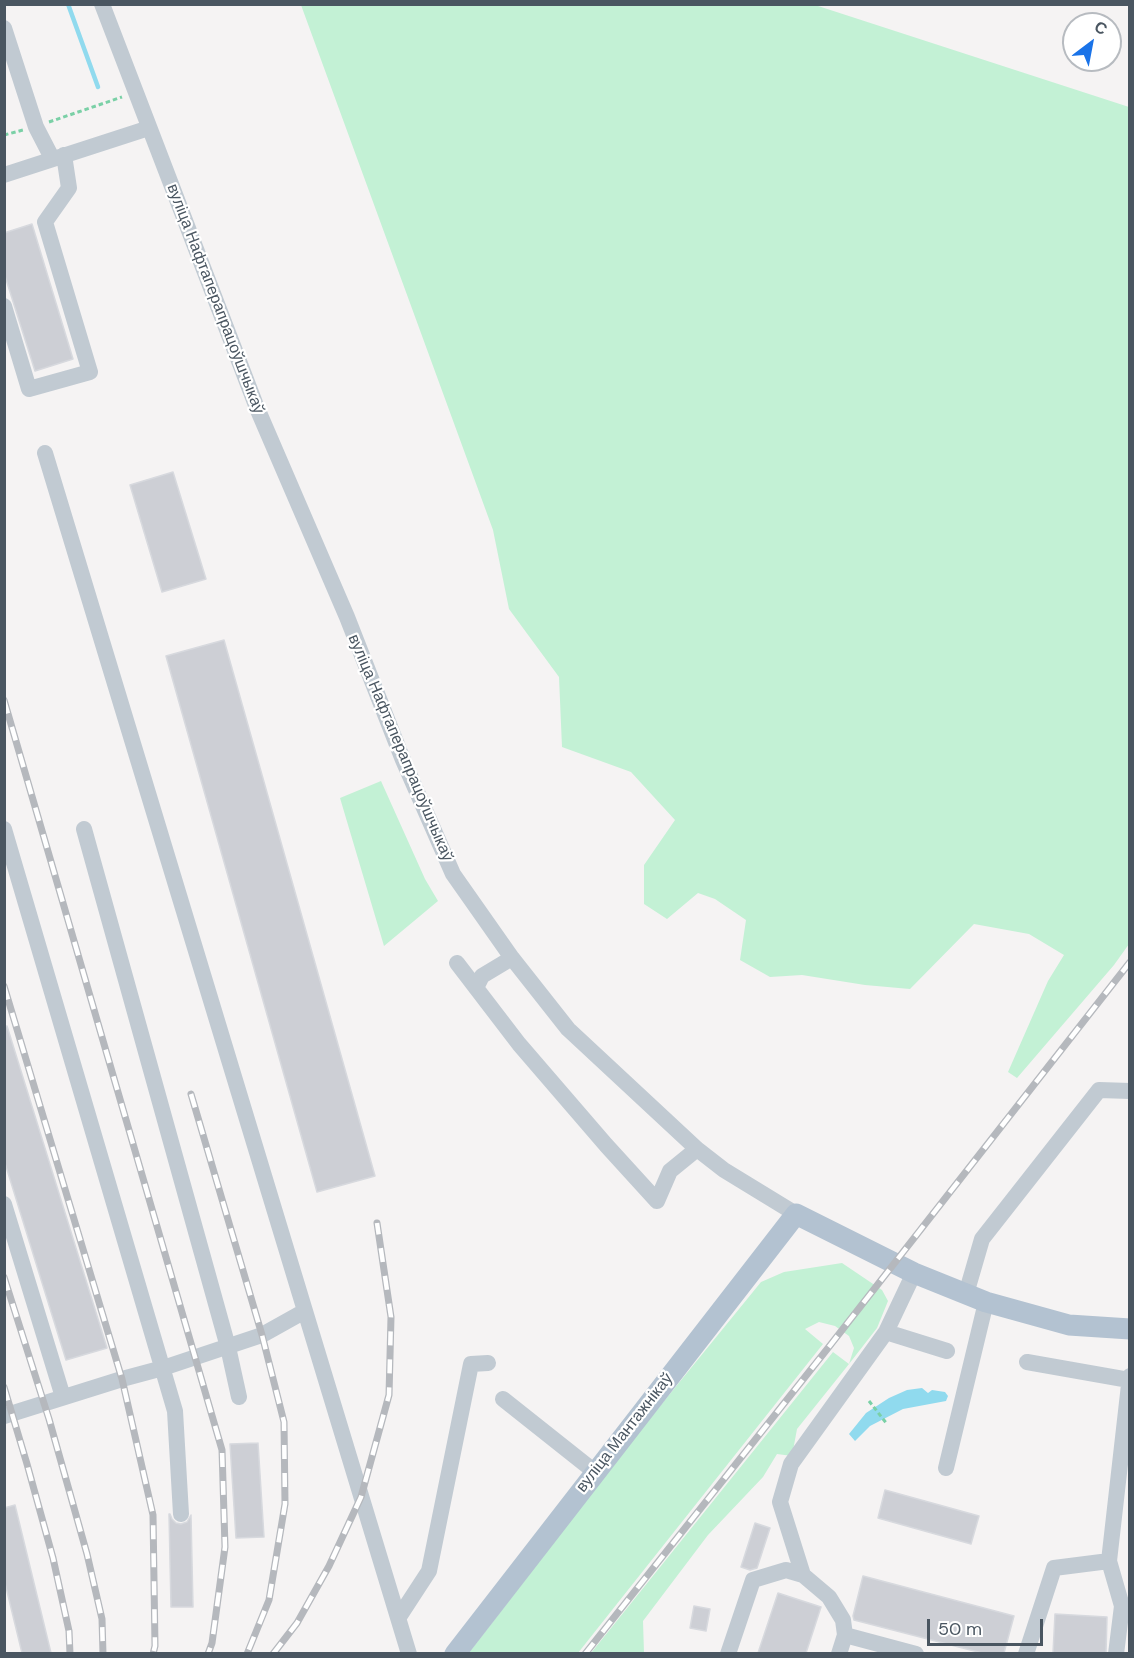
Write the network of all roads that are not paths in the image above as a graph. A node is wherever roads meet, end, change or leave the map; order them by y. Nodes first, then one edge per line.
1 (102, 4) edge
2 (4, 28) edge
3 (10, 63) edge
4 (149, 128) junction
5 (58, 157) junction
6 (4, 175) edge
7 (4, 306) edge
8 (45, 453) dead end
9 (4, 829) edge
10 (84, 829) dead end
11 (512, 958) junction
12 (457, 963) dead end
13 (476, 988) junction
14 (1130, 1091) edge
15 (697, 1149) junction
16 (4, 1204) edge
17 (796, 1214) junction
18 (914, 1273) junction
19 (966, 1294) junction
20 (986, 1302) junction
21 (305, 1311) junction
22 (1130, 1329) edge
23 (886, 1332) junction
24 (228, 1347) junction
25 (947, 1351) dead end
26 (1027, 1362) dead end
27 (488, 1363) dead end
28 (163, 1368) junction
29 (1129, 1378) edge
30 (239, 1397) dead end
31 (63, 1398) junction
32 (503, 1399) dead end
33 (4, 1416) edge
34 (946, 1468) dead end
35 (595, 1472) junction
36 (181, 1514) dead end
37 (1109, 1561) junction
38 (803, 1575) junction
39 (399, 1617) junction
40 (844, 1635) junction
41 (409, 1653) edge
42 (455, 1653) edge
43 (728, 1653) edge
44 (839, 1653) edge
45 (916, 1653) edge
46 (1026, 1653) edge
47 (1116, 1653) edge

1 - 4 street, вуліца Нафтаперапрацоўшчыкаў
2 - 3 street
3 - 5 street
4 - 5 street
4 - 11 street, вуліца Нафтаперапрацоўшчыкаў
5 - 6 street
5 - 7 street
8 - 21 street
9 - 28 street
10 - 24 street
11 - 13 street
11 - 15 street, вуліца Нафтаперапрацоўшчыкаў
12 - 13 street
13 - 15 street
14 - 19 street
15 - 17 street, вуліца Нафтаперапрацоўшчыкаў
16 - 31 street
17 - 18 main road, вуліца Нафтаперапрацоўшчыкаў
17 - 35 main road, вуліца Мантажнікаў
18 - 19 main road, вуліца Нафтаперапрацоўшчыкаў
18 - 23 street
19 - 20 main road, вуліца Нафтаперапрацоўшчыкаў
20 - 22 main road, вуліца Нафтаперапрацоўшчыкаў
20 - 34 street
21 - 24 street
21 - 39 street
23 - 25 street
23 - 38 street
24 - 28 street
24 - 30 street
26 - 29 street
27 - 39 street
28 - 31 street
28 - 36 street
29 - 37 street
31 - 33 street
32 - 35 street
35 - 42 main road, вуліца Мантажнікаў
37 - 46 street
37 - 47 street
38 - 40 street
38 - 43 street
39 - 41 street
40 - 44 street
40 - 45 street

